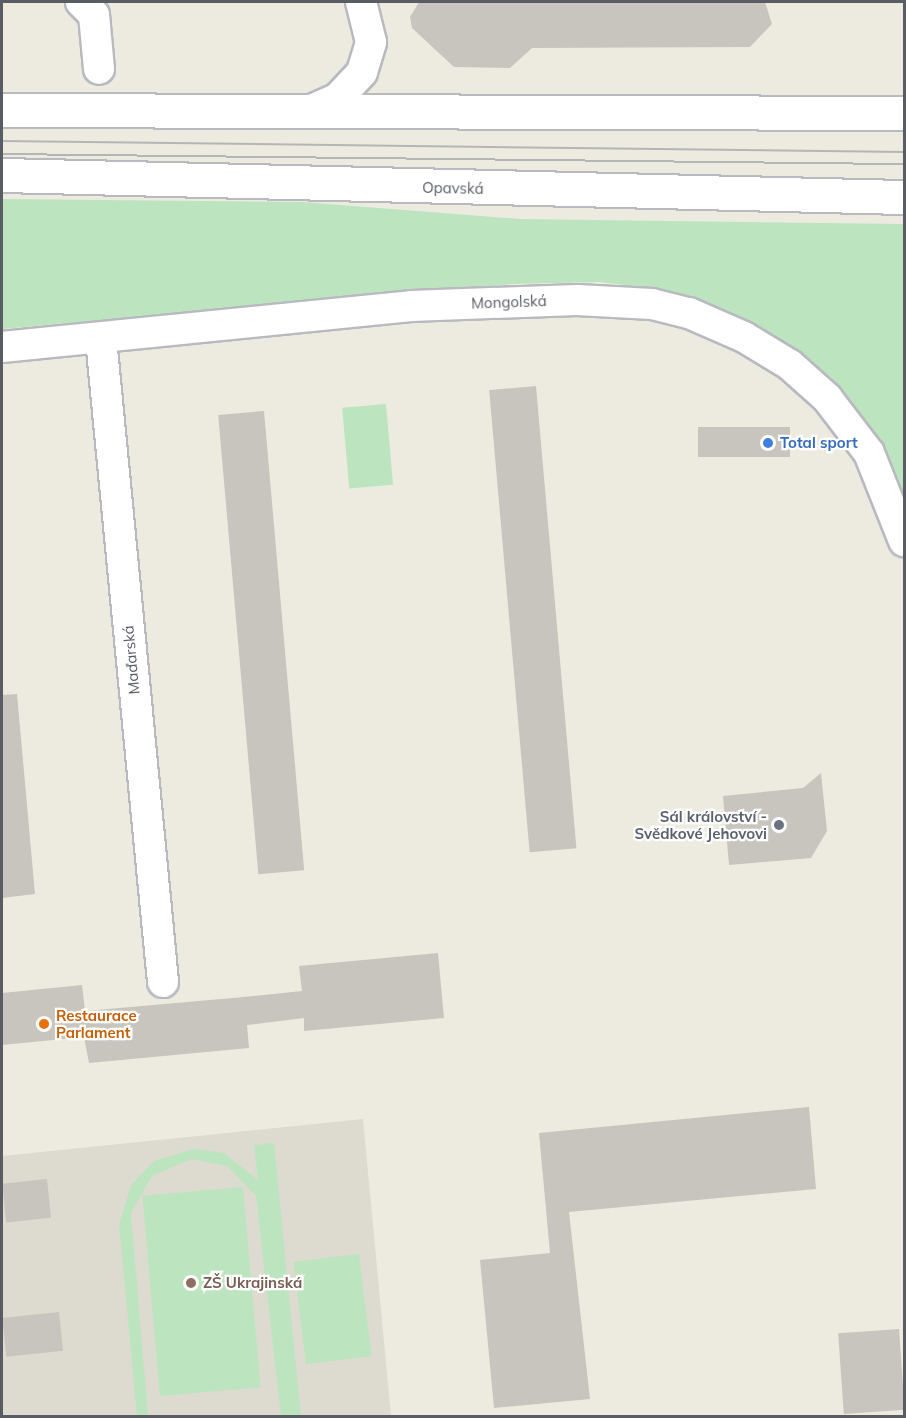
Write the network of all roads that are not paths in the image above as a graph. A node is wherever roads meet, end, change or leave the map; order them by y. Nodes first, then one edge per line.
1 (81, 2) edge
2 (361, 2) edge
3 (99, 69) dead end
4 (2, 110) edge
5 (306, 112) junction
6 (904, 113) edge
7 (2, 175) edge
8 (904, 196) edge
9 (101, 339) junction
10 (2, 347) edge
11 (904, 536) edge
12 (163, 982) dead end

1 - 3 street
2 - 5 street
4 - 5 main road
5 - 6 main road
7 - 8 main road, Opavská
9 - 10 street, Mongolská
9 - 11 street, Mongolská
9 - 12 street, Maďarská

